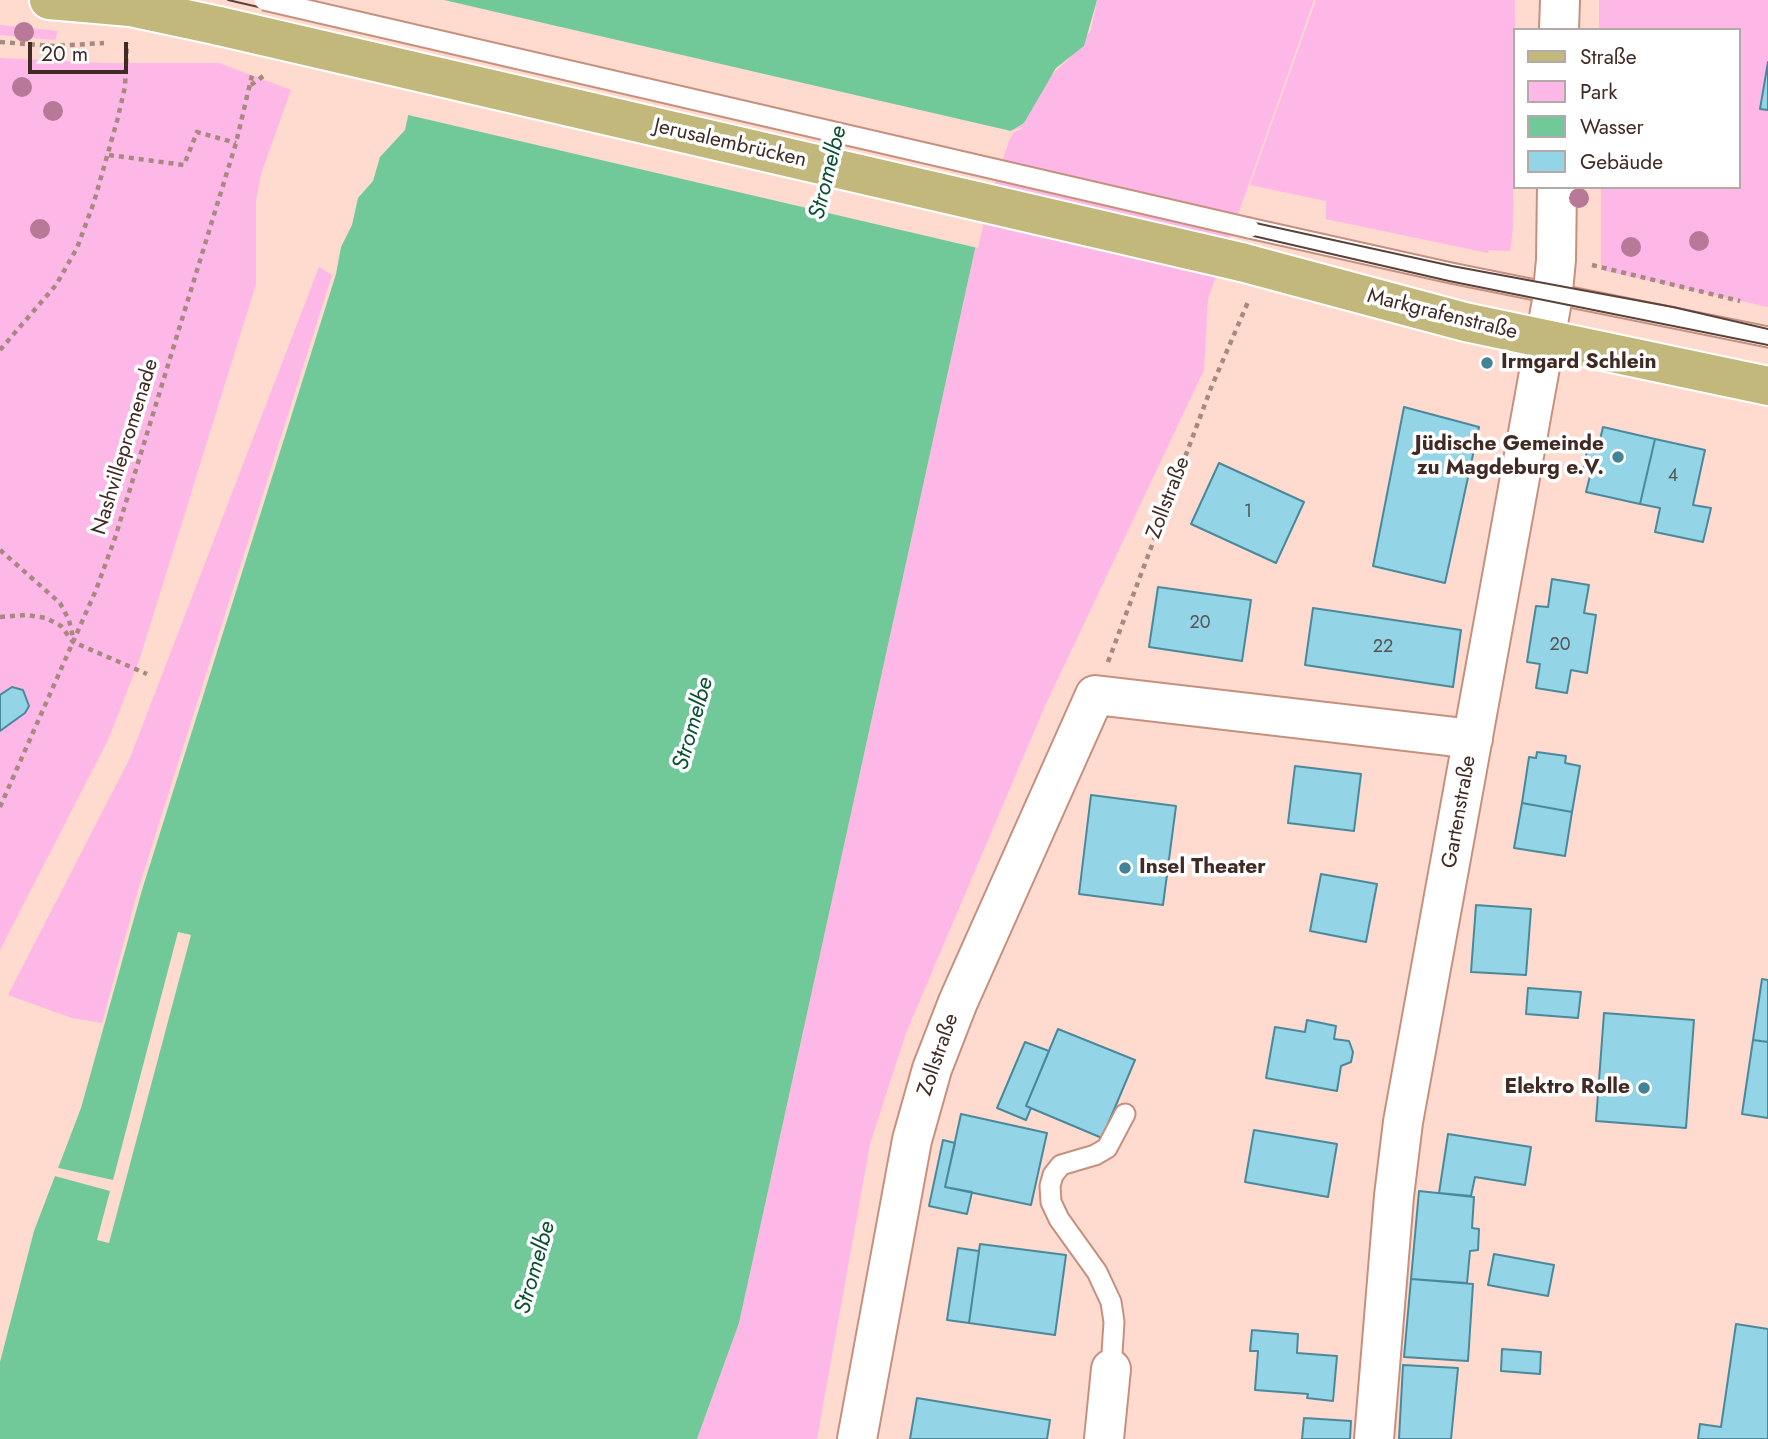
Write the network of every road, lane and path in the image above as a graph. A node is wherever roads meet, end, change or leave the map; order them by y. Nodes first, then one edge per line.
1 (49, 0) edge
2 (264, 0) edge
3 (1560, 0) edge
4 (1559, 28) edge
5 (127, 39) dead end
6 (250, 86) dead end
7 (236, 143) junction
8 (109, 155) junction
9 (1557, 189) edge
10 (1245, 245) junction
11 (1586, 264) dead end
12 (1553, 293) junction
13 (1248, 302) dead end
14 (1742, 302) dead end
15 (1768, 337) edge
16 (1544, 340) junction
17 (0, 350) edge
18 (1768, 386) edge
19 (0, 550) edge
20 (0, 617) edge
21 (74, 642) junction
22 (147, 674) dead end
23 (1095, 695) junction
24 (1473, 739) junction
25 (0, 805) edge
26 (1125, 1114) dead end
27 (1111, 1369) joint
28 (857, 1439) edge
29 (1104, 1439) edge
30 (1374, 1439) edge

1 - 10 main road, Jerusalembrücken, bridge
2 - 10 lane, bridge
3 - 4 street
5 - 8 path
6 - 7 path, Nashvillepromenade
7 - 8 path
7 - 21 path, Nashvillepromenade
8 - 17 path
9 - 12 street, Gartenstraße
10 - 12 lane
10 - 16 main road, Markgrafenstraße
11 - 14 path
12 - 15 lane
12 - 16 street, Gartenstraße
13 - 23 path, Zollstraße
16 - 18 main road, Markgrafenstraße
16 - 24 street, Gartenstraße
19 - 21 path
20 - 21 path
21 - 22 path
21 - 25 path, Nashvillepromenade
23 - 24 street
23 - 28 street, Zollstraße
24 - 30 street, Gartenstraße
26 - 27 lane
27 - 29 street

